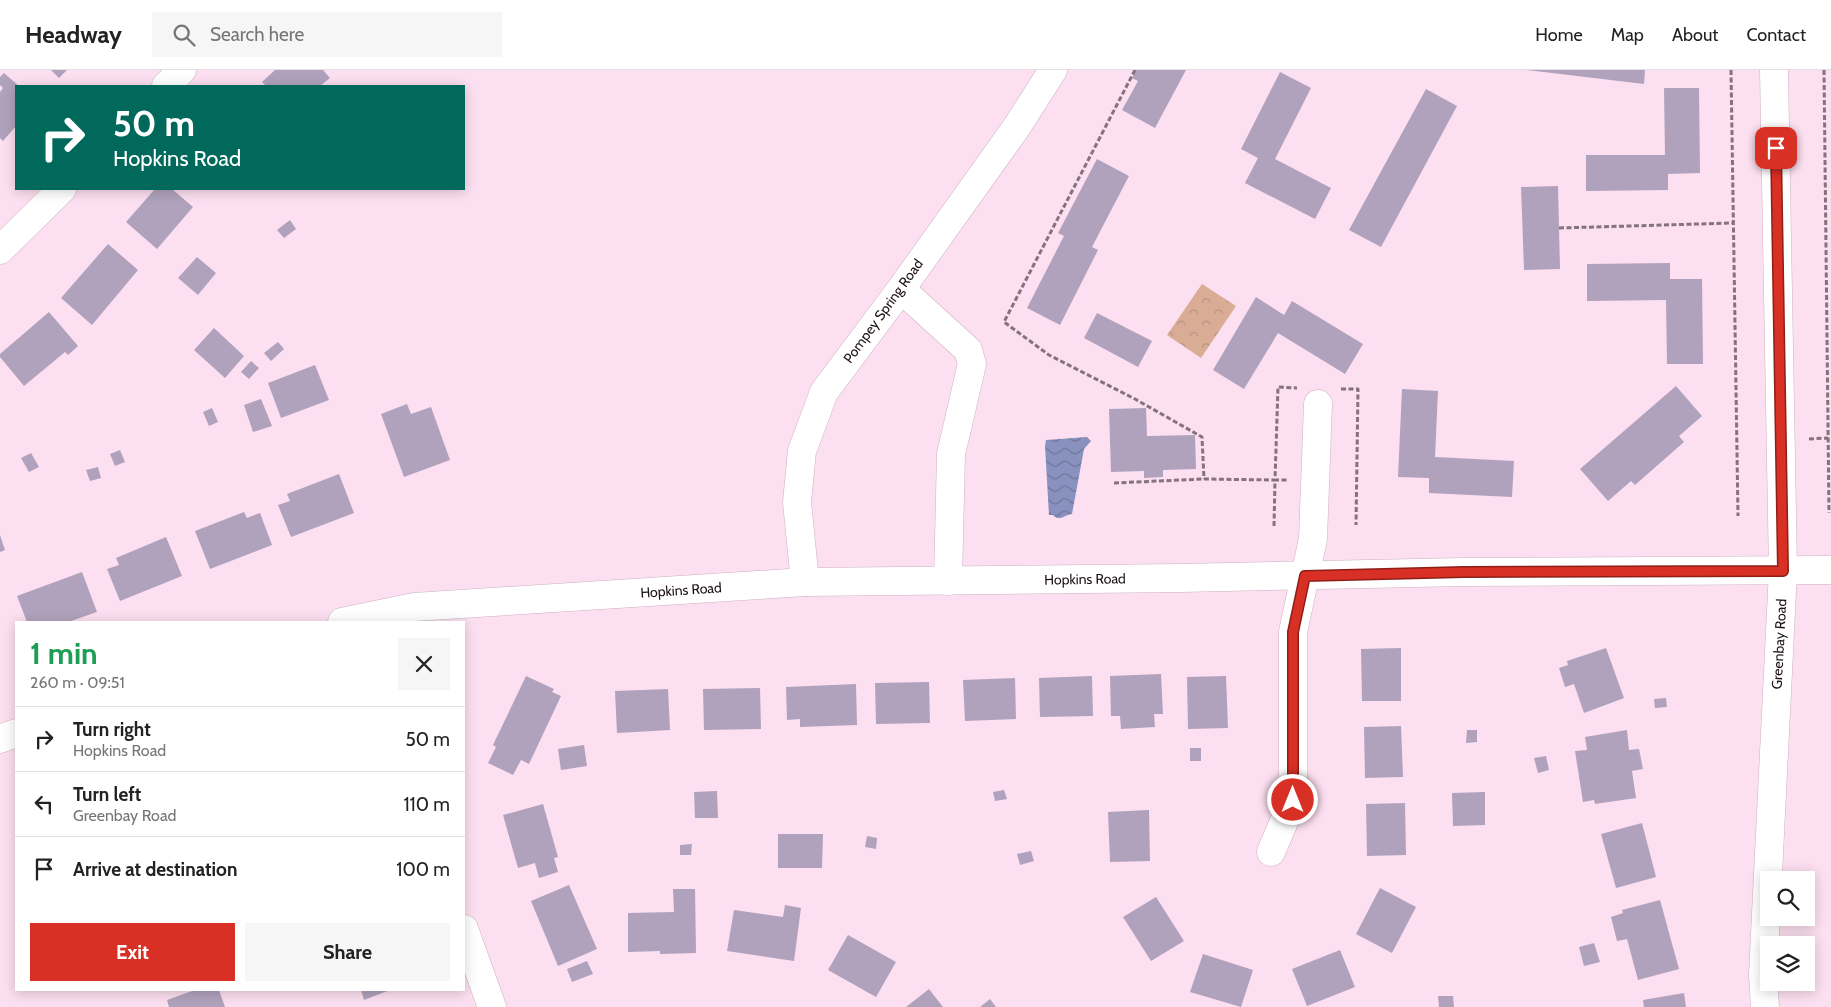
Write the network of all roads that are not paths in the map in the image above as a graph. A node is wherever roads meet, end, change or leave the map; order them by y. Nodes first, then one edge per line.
1 (182, 70) edge
2 (1053, 70) edge
3 (1774, 70) edge
4 (167, 85) edge
5 (61, 190) edge
6 (0, 250) edge
7 (901, 288) junction
8 (1318, 393) road end
9 (1831, 570) edge
10 (1783, 571) junction
11 (1305, 576) junction
12 (948, 581) junction
13 (805, 582) junction
14 (414, 615) edge
15 (352, 621) edge
16 (15, 733) edge
17 (0, 739) edge
18 (1272, 852) dead end
19 (465, 932) edge
20 (492, 1007) edge
21 (1765, 1007) edge

1 - 4 street
2 - 7 street, Pompey Spring Road
3 - 10 street, Greenbay Road
5 - 6 street
7 - 12 street
7 - 13 street, Pompey Spring Road
8 - 11 street
9 - 10 street, Hopkins Road
10 - 11 street, Hopkins Road
10 - 21 street, Greenbay Road
11 - 12 street, Hopkins Road
11 - 18 street
12 - 13 street, Hopkins Road
13 - 14 street, Hopkins Road
14 - 15 street, Hopkins Road
16 - 17 street
19 - 20 street

